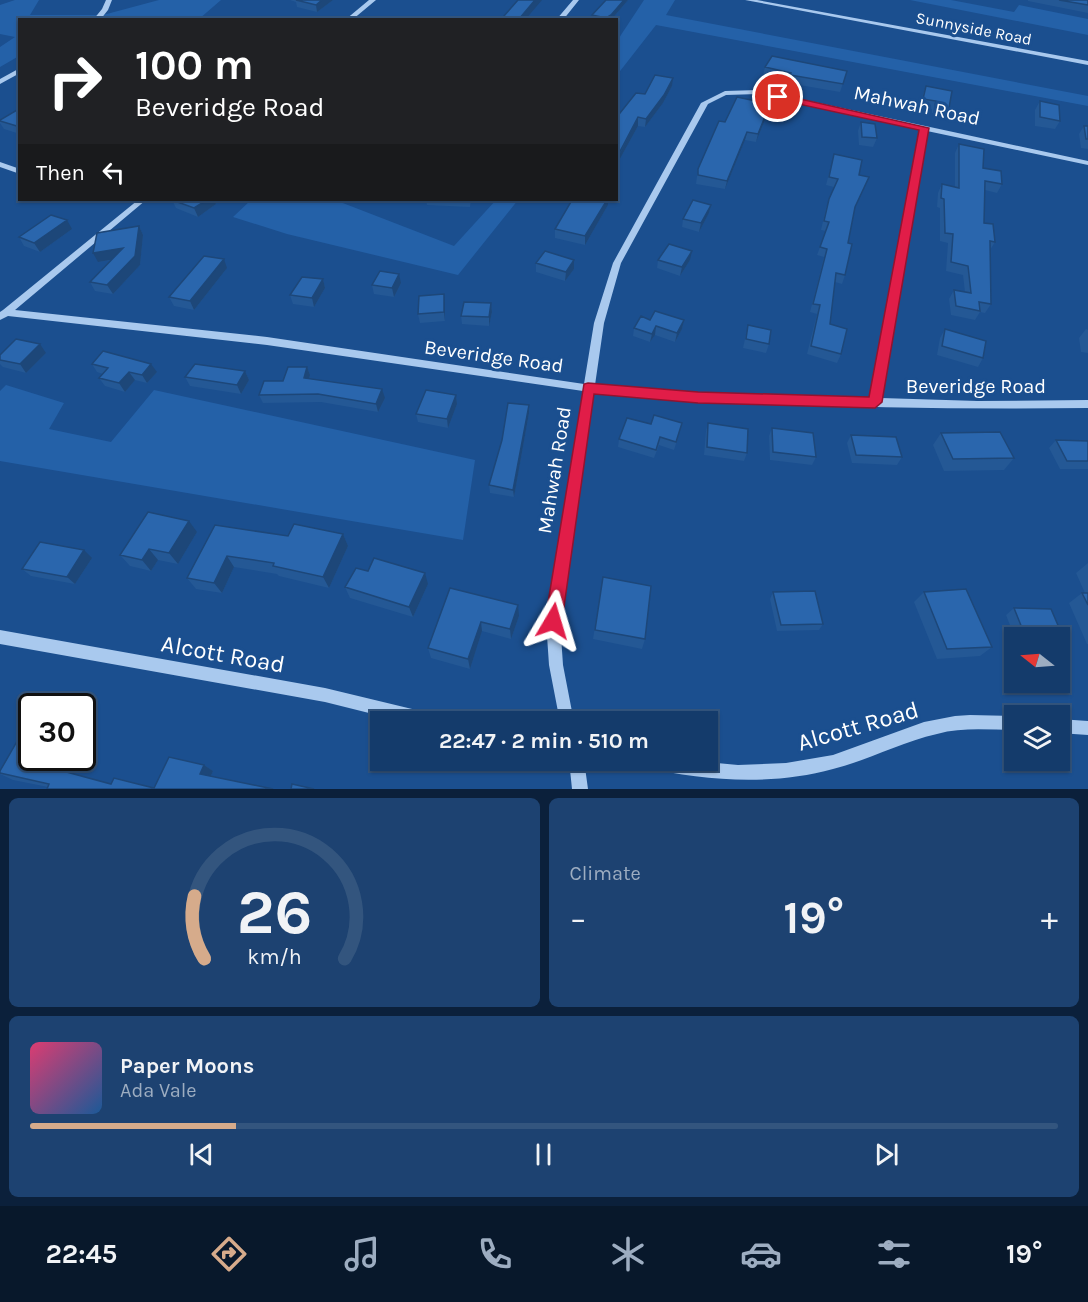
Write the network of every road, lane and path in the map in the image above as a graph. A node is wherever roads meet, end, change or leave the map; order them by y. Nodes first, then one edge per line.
1 (109, 0) edge
2 (374, 0) edge
3 (576, 0) edge
4 (748, 0) edge
5 (98, 18) edge
6 (351, 18) edge
7 (561, 18) edge
8 (1088, 63) edge
9 (18, 71) edge
10 (0, 82) edge
11 (924, 128) junction
12 (1088, 163) edge
13 (0, 164) edge
14 (18, 170) edge
15 (137, 201) edge
16 (3, 314) edge
17 (588, 388) junction
18 (875, 402) junction
19 (1088, 404) edge
20 (0, 637) edge
21 (391, 711) edge
22 (565, 711) edge
23 (1004, 723) edge
24 (1070, 727) edge
25 (1088, 728) edge
26 (578, 771) edge
27 (713, 771) edge
28 (580, 789) edge

1 - 5 street
2 - 6 street
3 - 7 street
4 - 8 street, Sunnyside Road
9 - 10 street
11 - 12 street, Mahwah Road
11 - 17 street, Mahwah Road
11 - 18 street
13 - 14 street
15 - 16 street
16 - 17 street, Beveridge Road
17 - 18 street, Beveridge Road
17 - 22 street, Mahwah Road
18 - 19 street, Beveridge Road
20 - 21 street, Alcott Road
23 - 27 street, Alcott Road
24 - 25 street
26 - 28 street

